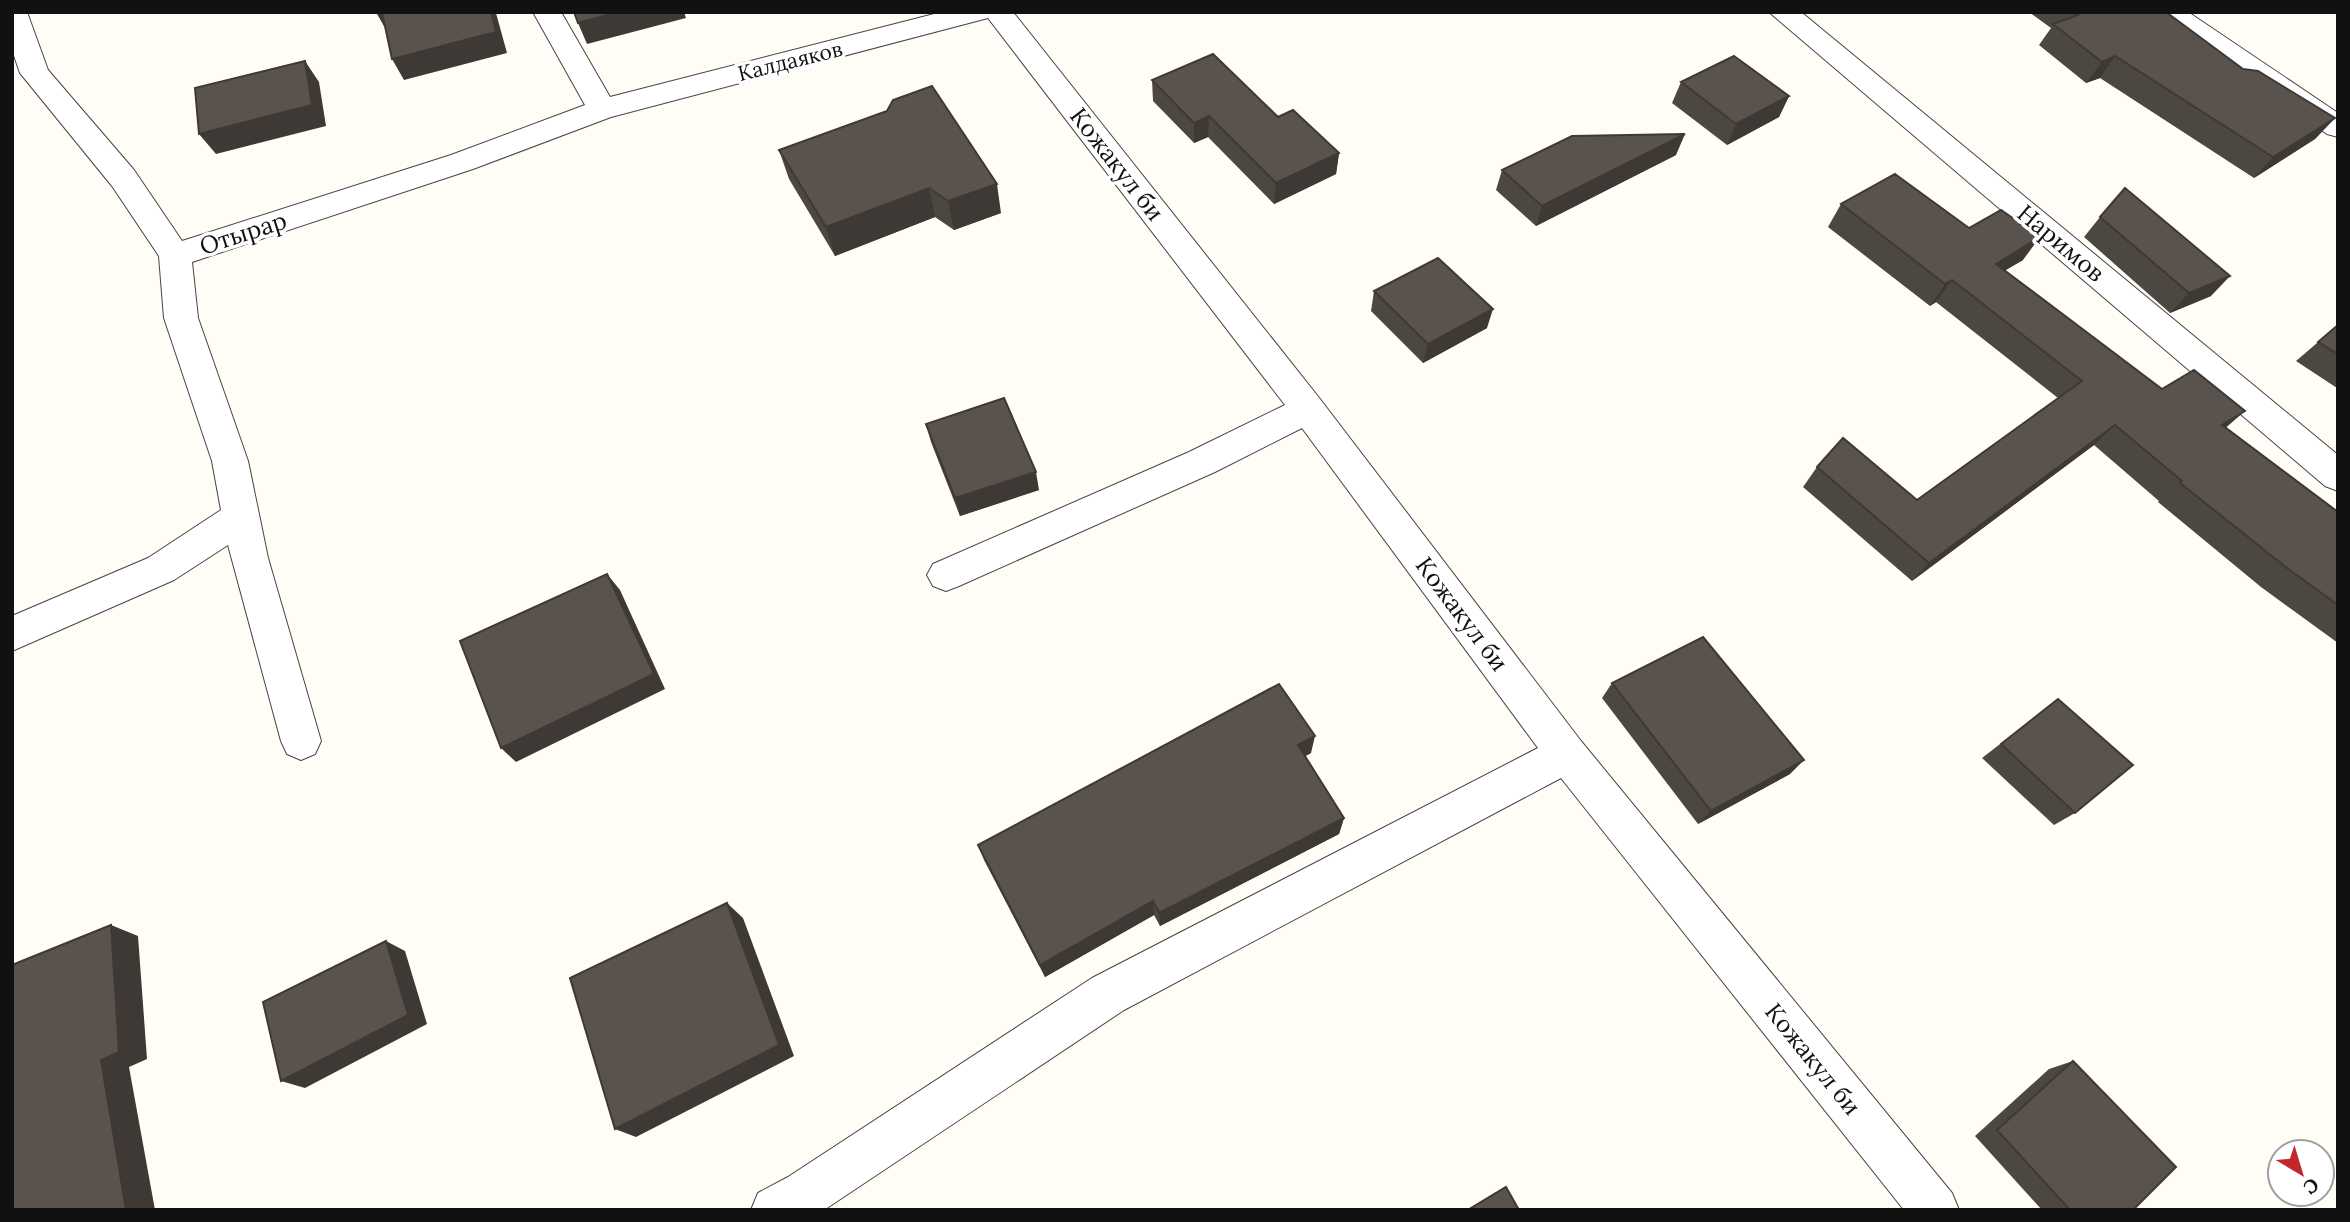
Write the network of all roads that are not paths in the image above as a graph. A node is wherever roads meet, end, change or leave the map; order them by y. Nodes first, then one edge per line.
1 (13, 12) edge
2 (547, 12) edge
3 (978, 12) edge
4 (998, 12) edge
5 (1783, 12) edge
6 (2168, 12) edge
7 (602, 109) junction
8 (2338, 127) edge
9 (175, 255) junction
10 (1308, 409) junction
11 (2338, 476) edge
12 (241, 517) junction
13 (946, 575) dead end
14 (12, 634) edge
15 (301, 741) dead end
16 (1567, 754) junction
17 (775, 1210) edge
18 (1935, 1210) edge

1 - 9 street
2 - 7 street
3 - 7 street, Калдаяков
4 - 10 street, Кожакул би
5 - 11 street, Наримов
6 - 8 street
7 - 9 street, Отырар
9 - 12 street, Отырар
10 - 13 street
10 - 16 street, Кожакул би
12 - 14 street
12 - 15 street, Отырар
16 - 17 street
16 - 18 street, Кожакул би

